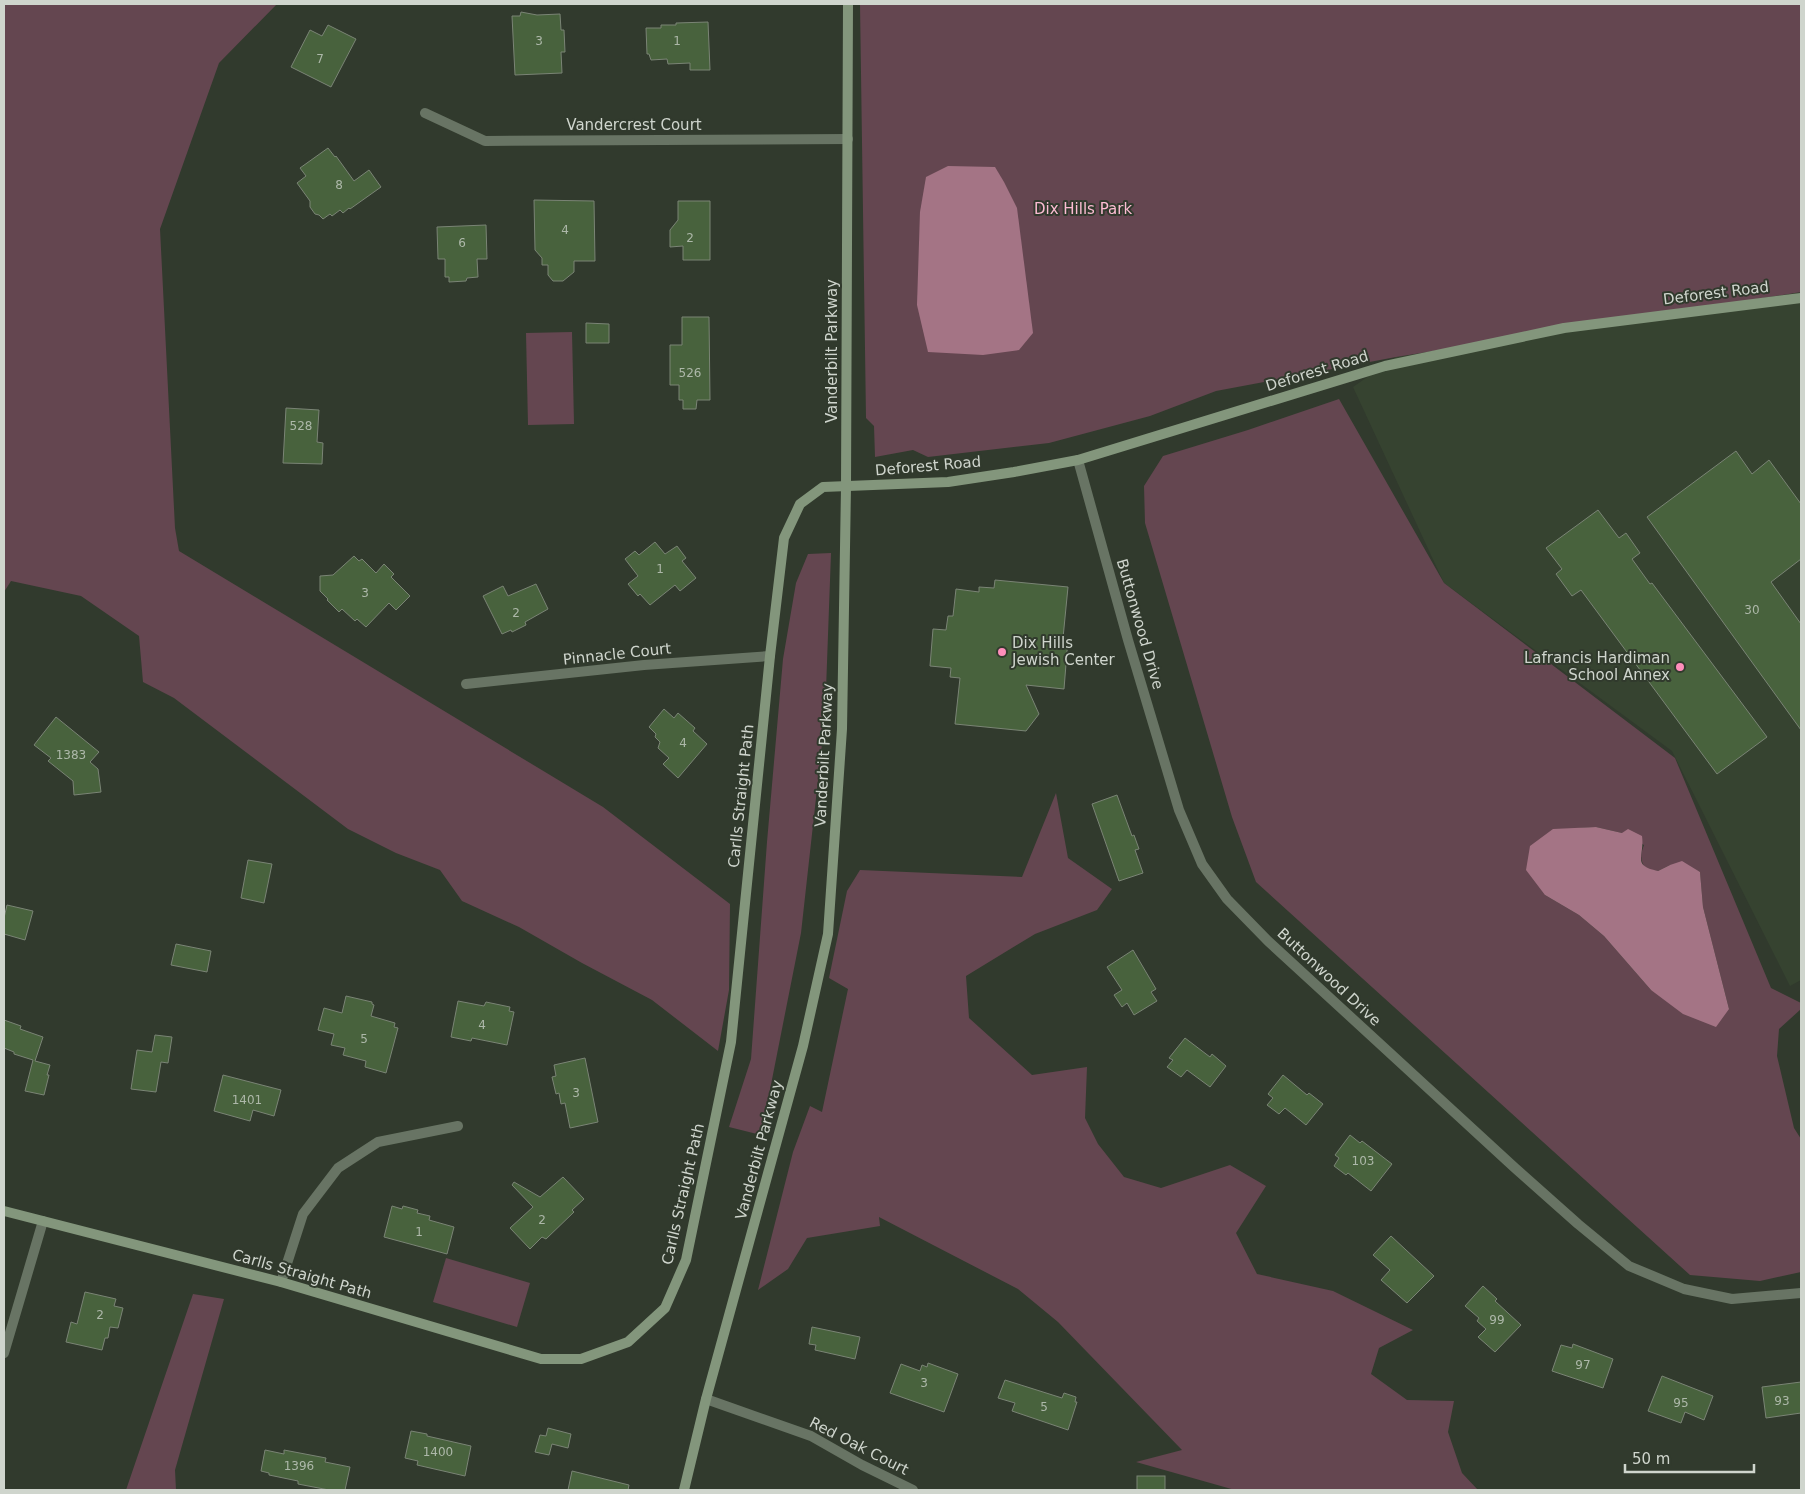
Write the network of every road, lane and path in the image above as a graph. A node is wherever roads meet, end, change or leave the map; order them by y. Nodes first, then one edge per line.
1 (848, 4) edge
2 (426, 113) dead end
3 (848, 138) junction
4 (1801, 298) edge
5 (1078, 460) junction
6 (846, 487) junction
7 (770, 656) junction
8 (466, 684) dead end
9 (458, 1126) dead end
10 (4, 1211) edge
11 (43, 1221) junction
12 (281, 1282) junction
13 (1801, 1293) edge
14 (4, 1353) edge
15 (706, 1400) junction
16 (684, 1490) edge
17 (913, 1490) edge

1 - 3 street, Vanderbilt Parkway
2 - 3 street, Vandercrest Court
3 - 6 street, Vanderbilt Parkway
4 - 5 street, Deforest Road
5 - 6 street, Deforest Road
5 - 13 street, Buttonwood Drive
6 - 7 street, Carlls Straight Path
6 - 15 street, Vanderbilt Parkway
7 - 8 street, Pinnacle Court
7 - 12 street, Carlls Straight Path
9 - 12 street
10 - 11 street, Carlls Straight Path
11 - 12 street, Carlls Straight Path
11 - 14 street
15 - 16 street, Vanderbilt Parkway
15 - 17 street, Red Oak Court

